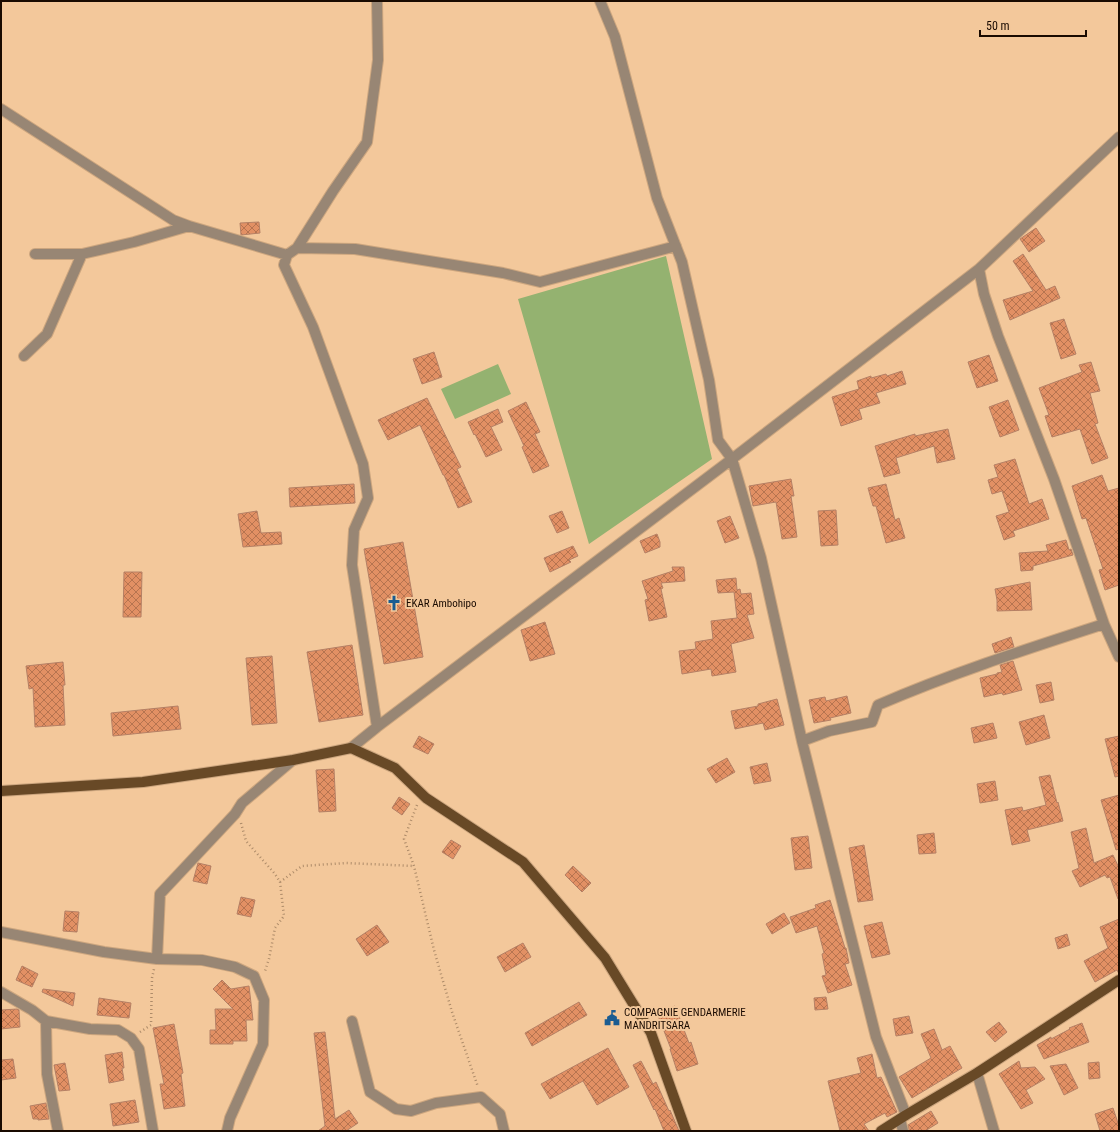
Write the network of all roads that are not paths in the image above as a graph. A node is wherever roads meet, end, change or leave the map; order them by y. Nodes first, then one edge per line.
1 (377, 1) edge
2 (600, 1) edge
3 (1, 109) edge
4 (1119, 137) edge
5 (189, 226) junction
6 (676, 246) junction
7 (297, 248) junction
8 (35, 254) dead end
9 (82, 254) junction
10 (287, 255) junction
11 (979, 268) junction
12 (24, 356) dead end
13 (732, 459) junction
14 (1104, 624) junction
15 (1119, 657) edge
16 (377, 727) junction
17 (802, 741) junction
18 (351, 748) junction
19 (293, 760) junction
20 (1, 791) edge
21 (1, 932) edge
22 (157, 959) junction
23 (1119, 980) edge
24 (1, 992) edge
25 (46, 1021) junction
26 (352, 1021) dead end
27 (977, 1073) junction
28 (903, 1117) junction
29 (58, 1131) edge
30 (154, 1131) edge
31 (227, 1131) edge
32 (504, 1131) edge
33 (686, 1131) edge
34 (881, 1131) edge
35 (903, 1131) edge
36 (994, 1131) edge

1 - 7 street
2 - 6 street
3 - 5 street
4 - 11 street
5 - 9 street
5 - 10 street
6 - 7 street
6 - 13 street
7 - 10 street
8 - 9 street
9 - 12 street
10 - 16 street
11 - 13 street
11 - 14 street
13 - 16 street
13 - 17 street
14 - 15 street
14 - 17 street
16 - 18 street
17 - 28 street
18 - 19 main road
18 - 33 main road
19 - 20 main road
19 - 22 street
21 - 22 street
22 - 31 street
23 - 27 main road
24 - 25 street
25 - 29 street
25 - 30 street
26 - 32 street
27 - 28 main road
27 - 36 street
28 - 34 main road
28 - 35 street

